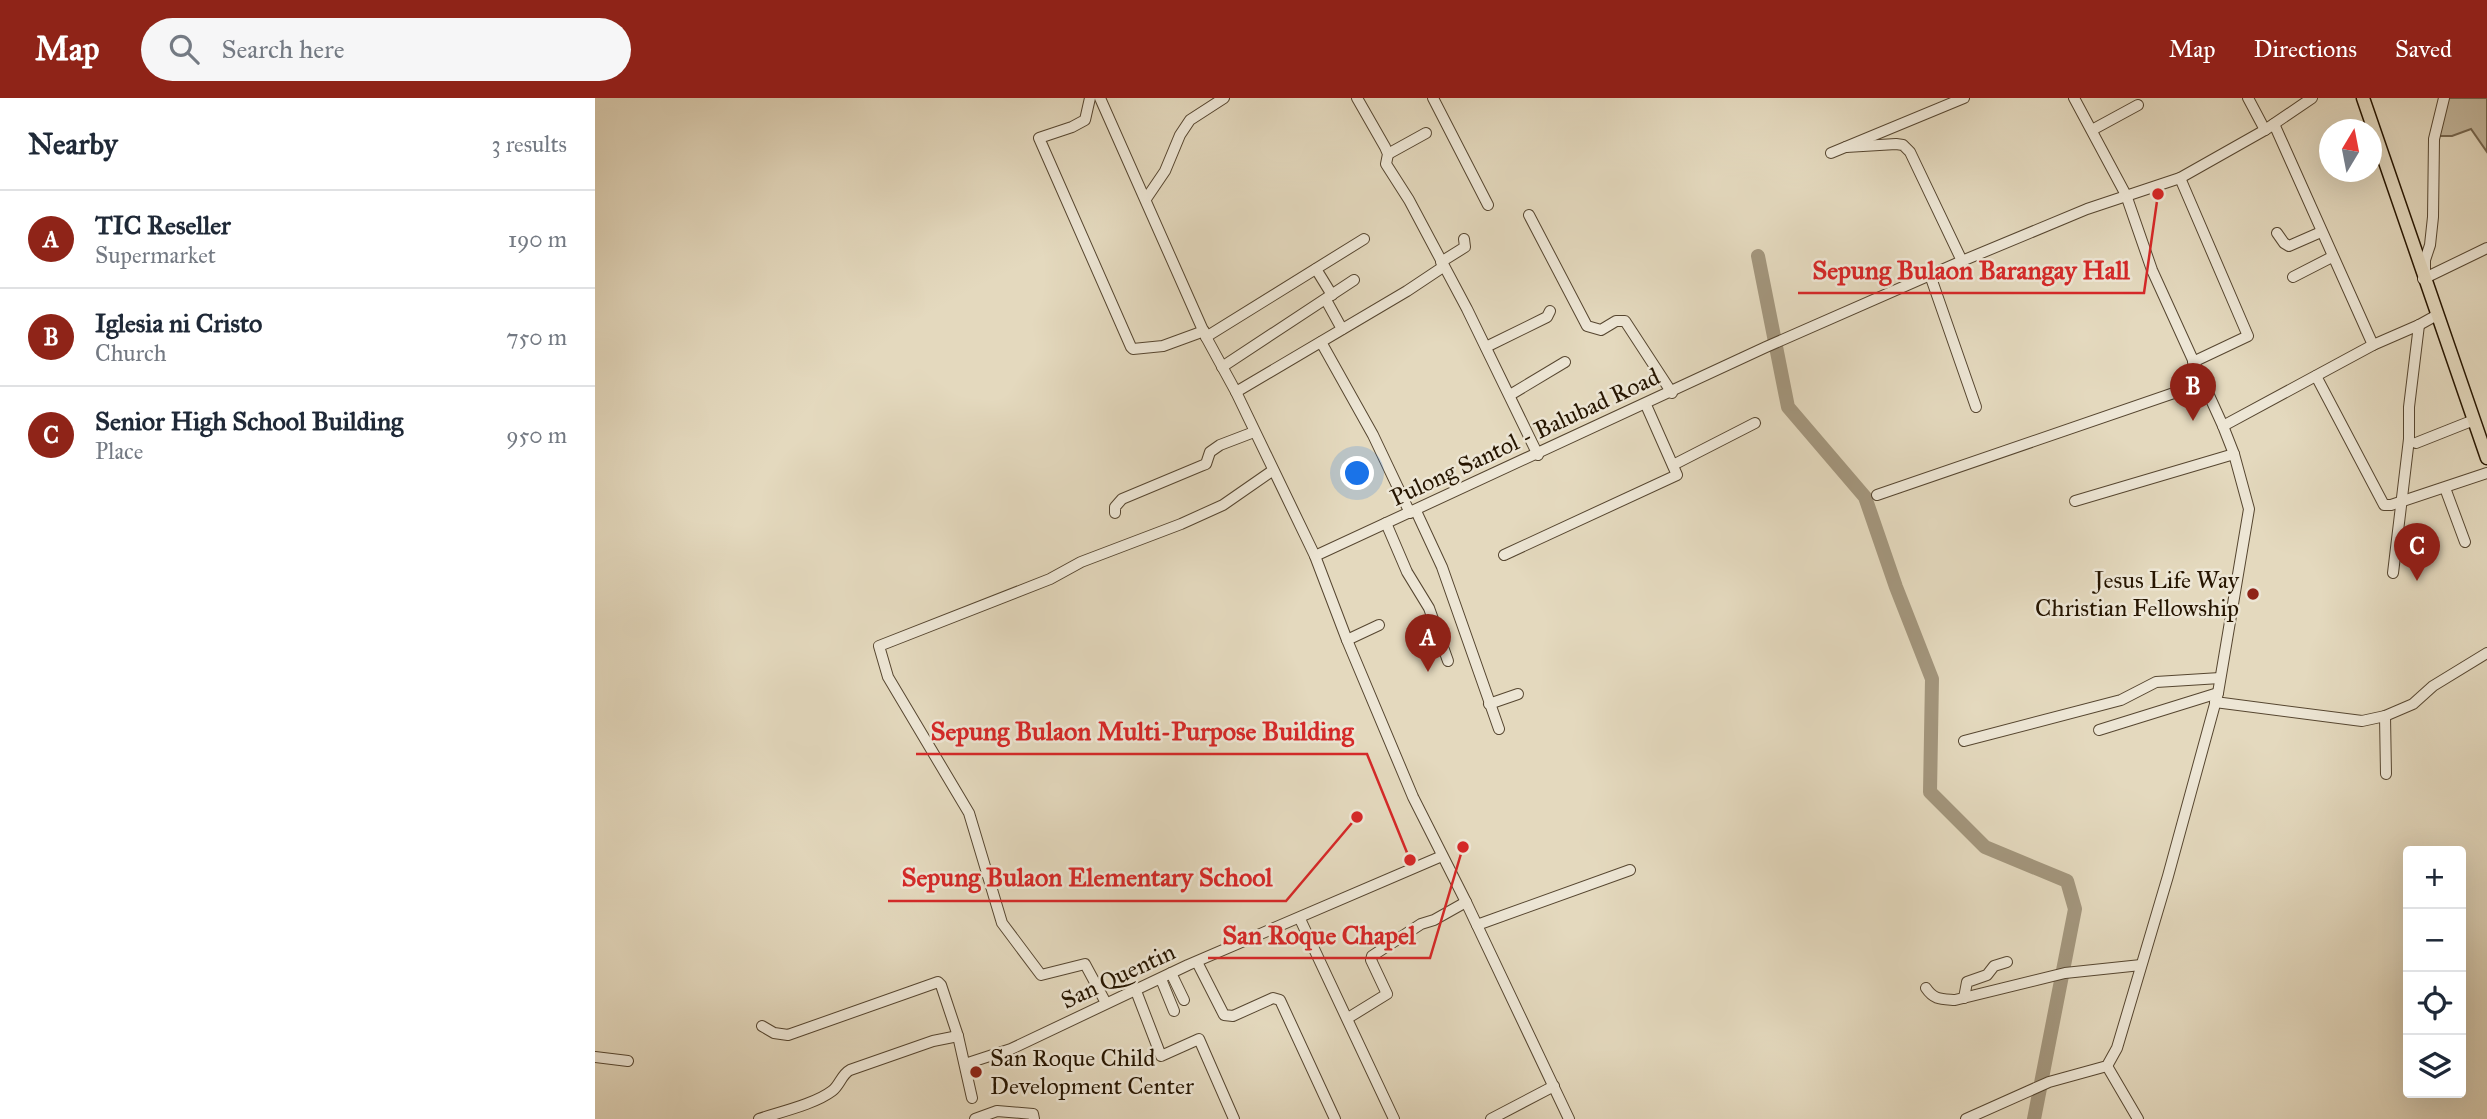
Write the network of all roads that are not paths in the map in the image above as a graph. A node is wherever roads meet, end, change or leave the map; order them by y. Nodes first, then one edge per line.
1 (1090, 98) edge
2 (1100, 98) edge
3 (1224, 98) edge
4 (1357, 98) edge
5 (1433, 98) edge
6 (1964, 98) edge
7 (2074, 98) edge
8 (2248, 98) edge
9 (2312, 98) edge
10 (2363, 98) edge
11 (2444, 98) edge
12 (2138, 105) dead end
13 (2269, 127) junction
14 (2092, 130) junction
15 (1426, 133) dead end
16 (1846, 146) junction
17 (1388, 153) junction
18 (1831, 153) dead end
19 (2180, 178) junction
20 (2126, 195) junction
21 (1146, 199) junction
22 (1488, 205) dead end
23 (1529, 215) dead end
24 (2321, 232) junction
25 (2277, 233) dead end
26 (1364, 239) dead end
27 (1464, 239) dead end
28 (2487, 248) edge
29 (2332, 257) junction
30 (1962, 261) junction
31 (1442, 265) junction
32 (1316, 269) junction
33 (1930, 275) junction
34 (2293, 277) dead end
35 (2424, 278) junction
36 (1354, 280) dead end
37 (1329, 297) junction
38 (1550, 311) dead end
39 (2437, 315) junction
40 (2419, 325) junction
41 (1342, 330) junction
42 (1205, 334) junction
43 (1321, 342) junction
44 (2373, 345) junction
45 (1486, 347) junction
46 (1565, 362) dead end
47 (2193, 362) junction
48 (1222, 367) junction
49 (2316, 376) junction
50 (2203, 383) junction
51 (1236, 393) junction
52 (1672, 393) junction
53 (1510, 395) junction
54 (1646, 405) junction
55 (1976, 407) dead end
56 (2474, 420) junction
57 (1755, 423) dead end
58 (2223, 426) junction
59 (1254, 432) junction
60 (2416, 443) dead end
61 (1538, 454) junction
62 (2234, 454) junction
63 (2487, 458) edge
64 (1673, 465) junction
65 (1272, 471) junction
66 (2487, 472) edge
67 (2445, 488) junction
68 (1877, 495) dead end
69 (2075, 501) dead end
70 (2401, 502) junction
71 (1413, 512) junction
72 (1115, 513) dead end
73 (1386, 523) junction
74 (2465, 542) dead end
75 (1504, 555) dead end
76 (1315, 556) junction
77 (2393, 573) dead end
78 (1379, 625) dead end
79 (1347, 640) junction
80 (2487, 653) edge
81 (1448, 660) dead end
82 (2220, 678) junction
83 (1518, 695) dead end
84 (2216, 697) junction
85 (1489, 704) junction
86 (2385, 716) junction
87 (1499, 729) dead end
88 (2099, 730) dead end
89 (1964, 741) dead end
90 (2386, 774) dead end
91 (1442, 856) junction
92 (1630, 870) dead end
93 (1466, 902) junction
94 (1300, 919) junction
95 (1477, 925) junction
96 (1197, 962) junction
97 (2007, 962) dead end
98 (2141, 965) junction
99 (1171, 973) junction
100 (1161, 979) junction
101 (1926, 988) dead end
102 (1136, 991) junction
103 (1963, 998) junction
104 (1184, 1000) dead end
105 (1106, 1003) junction
106 (1174, 1011) dead end
107 (1348, 1018) junction
108 (762, 1026) dead end
109 (958, 1036) junction
110 (595, 1057) edge
111 (628, 1061) dead end
112 (965, 1064) junction
113 (2107, 1066) junction
114 (1554, 1086) junction
115 (972, 1098) dead end
116 (759, 1119) edge
117 (975, 1119) edge
118 (1034, 1119) edge
119 (1234, 1119) edge
120 (1335, 1119) edge
121 (1394, 1119) edge
122 (1491, 1119) edge
123 (1569, 1119) edge
124 (1966, 1119) edge
125 (2138, 1119) edge

1 - 42 street
2 - 21 street
3 - 21 street
4 - 17 street
5 - 22 street
6 - 16 street
7 - 14 street
8 - 13 street
9 - 13 street, Pulong Santol - Balubad Road
10 - 35 main road
11 - 35 street
12 - 14 street
13 - 19 street, Pulong Santol - Balubad Road
13 - 24 street
14 - 20 street
15 - 17 street
16 - 18 street
16 - 30 street
17 - 31 street
19 - 20 street, Pulong Santol - Balubad Road
19 - 47 street
20 - 30 street, Pulong Santol - Balubad Road
20 - 47 street
21 - 42 street
23 - 52 street
24 - 25 street
24 - 29 street
26 - 32 street
27 - 31 street
28 - 35 street
29 - 34 street
29 - 44 street
30 - 33 street, Pulong Santol - Balubad Road
31 - 41 street
31 - 45 street
32 - 37 street
32 - 42 street
33 - 52 street, Pulong Santol - Balubad Road
33 - 55 street
35 - 39 main road
36 - 37 street
37 - 41 street
37 - 48 street
38 - 45 street
39 - 40 street
39 - 56 main road
40 - 44 street
40 - 70 street
41 - 43 street
42 - 48 street
43 - 51 street
43 - 71 street
44 - 49 street
45 - 53 street
46 - 53 street
47 - 50 street
48 - 51 street
49 - 58 street
49 - 70 street
50 - 58 street
50 - 68 street
51 - 59 street
52 - 54 street, Pulong Santol - Balubad Road
53 - 61 street
54 - 61 street, Pulong Santol - Balubad Road
54 - 64 street
56 - 60 street
56 - 63 main road
57 - 64 street
58 - 62 street
59 - 65 street
59 - 72 street
61 - 71 street, Pulong Santol - Balubad Road
62 - 69 street
62 - 82 street
64 - 75 street
65 - 76 street
65 - 105 street
66 - 67 street
67 - 70 street
67 - 74 street
70 - 77 street
71 - 73 street, Pulong Santol - Balubad Road
71 - 85 street
73 - 76 street, Pulong Santol - Balubad Road
73 - 81 street
76 - 79 street
78 - 79 street
79 - 91 street
80 - 86 street
82 - 84 street
82 - 89 street
83 - 85 street
84 - 86 street
84 - 88 street
84 - 98 street
85 - 87 street
86 - 90 street
91 - 93 street
91 - 94 street, San Quentin
92 - 95 street
93 - 95 street
93 - 107 street
94 - 96 street, San Quentin
94 - 107 street
95 - 114 street
96 - 99 street, San Quentin
96 - 120 street
97 - 103 street
98 - 103 street
98 - 113 street
99 - 100 street, San Quentin
99 - 104 street
100 - 102 street, San Quentin
100 - 106 street
101 - 103 street
102 - 105 street, San Quentin
102 - 119 street
105 - 112 street, San Quentin
107 - 121 street
108 - 109 street
109 - 112 street
109 - 116 street
110 - 111 street
112 - 115 street
113 - 124 street
113 - 125 street
114 - 122 street
114 - 123 street
117 - 118 street

